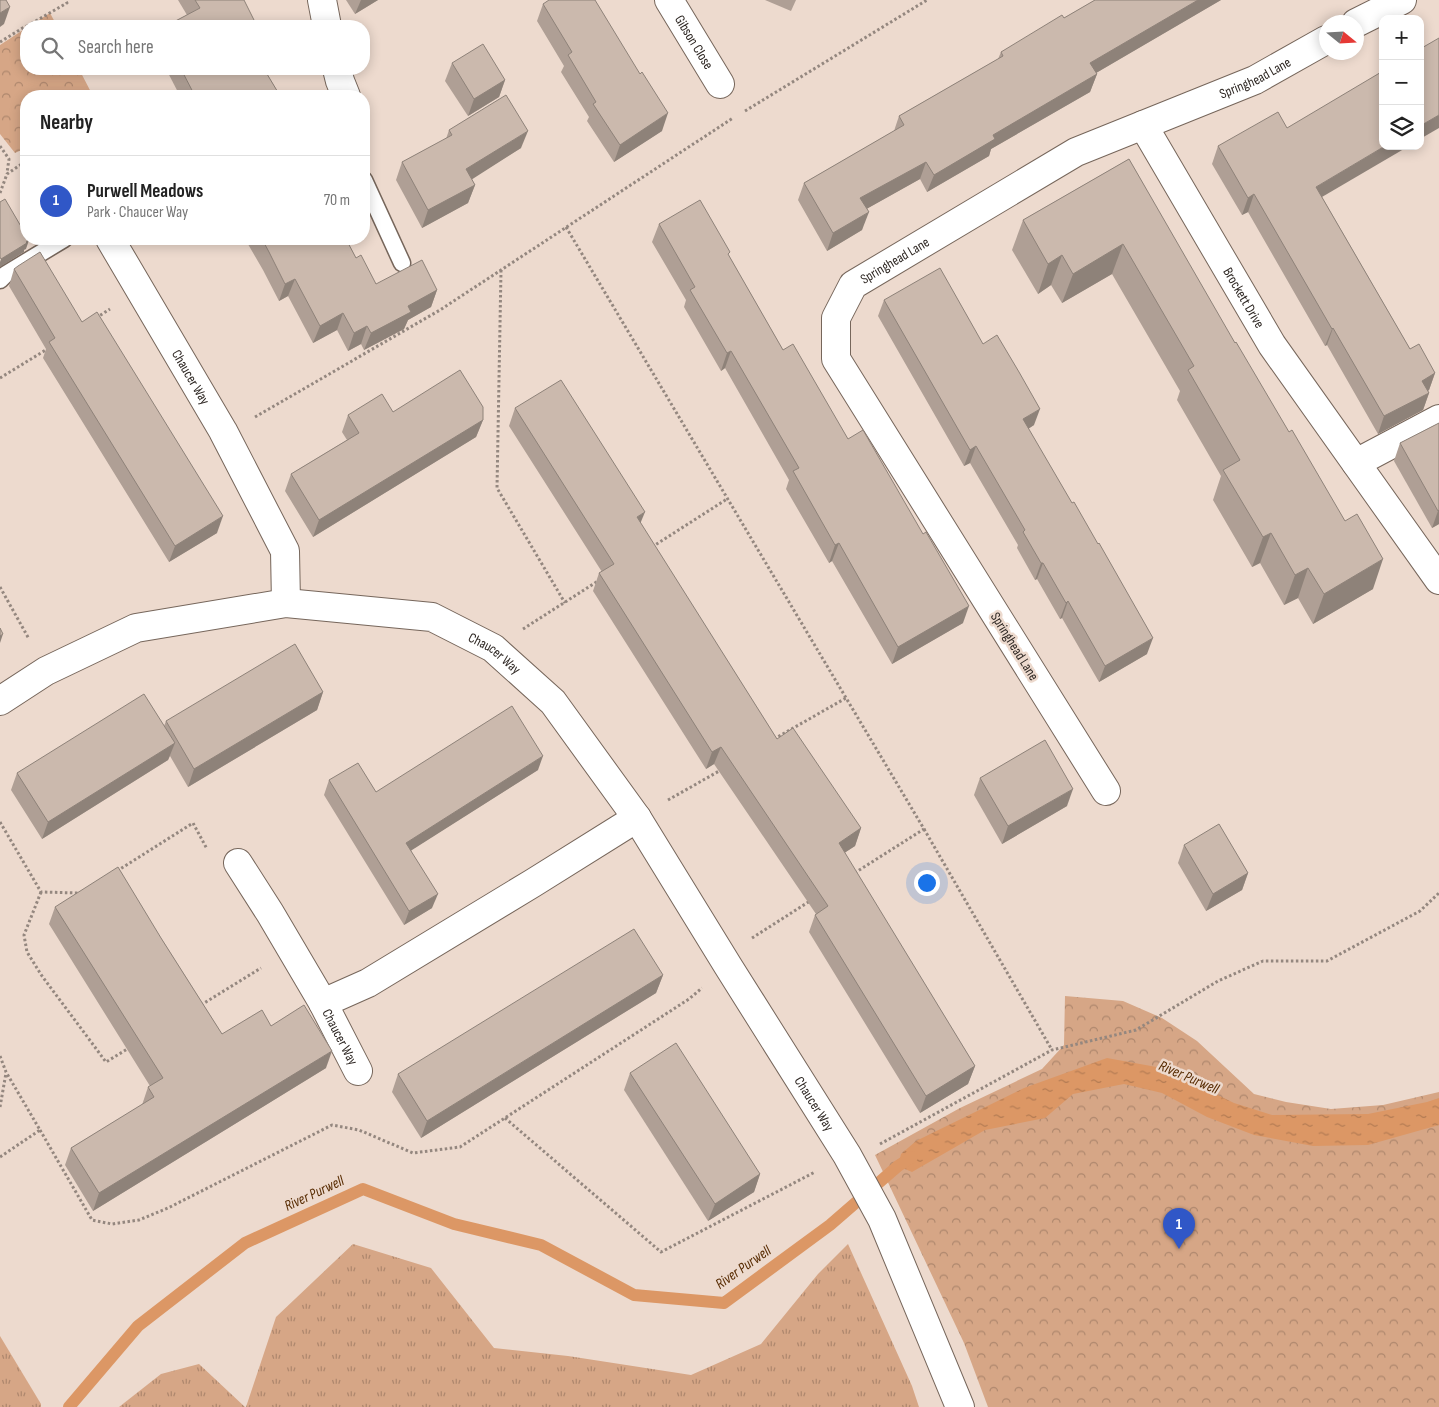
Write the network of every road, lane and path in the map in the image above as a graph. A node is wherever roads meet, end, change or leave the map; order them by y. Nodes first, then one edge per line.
1 (65, 0) edge
2 (322, 0) edge
3 (670, 0) edge
4 (927, 0) edge
5 (1402, 0) edge
6 (1364, 19) edge
7 (36, 20) edge
8 (327, 20) edge
9 (20, 30) edge
10 (0, 42) edge
11 (1319, 44) edge
12 (338, 75) edge
13 (720, 84) dead end
14 (344, 90) edge
15 (1143, 125) junction
16 (0, 146) edge
17 (20, 165) edge
18 (7, 174) junction
19 (0, 193) edge
20 (370, 193) edge
21 (566, 227) junction
22 (54, 245) edge
23 (114, 245) edge
24 (402, 263) dead end
25 (502, 270) junction
26 (0, 280) edge
27 (140, 289) junction
28 (92, 321) edge
29 (50, 347) edge
30 (0, 378) edge
31 (1439, 419) edge
32 (223, 431) junction
33 (1356, 463) junction
34 (727, 499) junction
35 (646, 551) edge
36 (605, 577) edge
37 (1439, 580) edge
38 (0, 587) edge
39 (286, 602) junction
40 (565, 603) junction
41 (493, 648) junction
42 (46, 672) junction
43 (846, 698) junction
44 (0, 701) edge
45 (771, 741) edge
46 (729, 765) edge
47 (1106, 791) dead end
48 (637, 818) junction
49 (0, 822) edge
50 (924, 829) junction
51 (238, 863) joint
52 (112, 874) edge
53 (851, 875) edge
54 (41, 892) junction
55 (80, 893) edge
56 (1439, 893) edge
57 (811, 900) edge
58 (291, 950) junction
59 (728, 966) junction
60 (323, 1003) junction
61 (199, 1006) edge
62 (132, 1047) edge
63 (1052, 1050) junction
64 (0, 1056) edge
65 (358, 1071) dead end
66 (6, 1072) junction
67 (0, 1107) edge
68 (505, 1118) junction
69 (40, 1130) junction
70 (0, 1157) edge
71 (854, 1166) junction
72 (960, 1407) edge

1 - 7 path
2 - 8 street
3 - 13 street, Gibson Close
4 - 21 path
5 - 6 street
9 - 10 path
11 - 15 street, Springhead Lane
12 - 14 street
15 - 33 street, Brockett Drive
15 - 47 street, Springhead Lane
16 - 18 path
17 - 18 path
18 - 19 path
20 - 24 lane
21 - 25 path
21 - 34 path
22 - 26 lane
23 - 27 street, Chaucer Way
25 - 32 path
25 - 40 path
27 - 28 path
27 - 32 street, Chaucer Way
29 - 30 path
31 - 33 street
32 - 39 street, Chaucer Way
33 - 37 street, Brockett Drive
34 - 35 path
34 - 43 path
36 - 40 path
38 - 42 path
39 - 41 street, Chaucer Way
39 - 42 street, Chaucer Way
40 - 41 path
41 - 48 street, Chaucer Way
42 - 44 street, Chaucer Way
43 - 45 path
43 - 50 path
46 - 48 path
48 - 59 street, Chaucer Way
48 - 60 street, Chaucer Way
49 - 54 path
50 - 53 path
50 - 63 path
51 - 52 path
51 - 58 street, Chaucer Way
54 - 55 path
54 - 62 path
56 - 63 path
57 - 59 path
58 - 60 street, Chaucer Way
58 - 61 path
59 - 68 path
59 - 71 street, Chaucer Way
60 - 65 street, Chaucer Way
63 - 71 path
64 - 66 path
66 - 67 path
66 - 69 path
68 - 69 path
68 - 71 path
69 - 70 path
71 - 72 street, Chaucer Way

